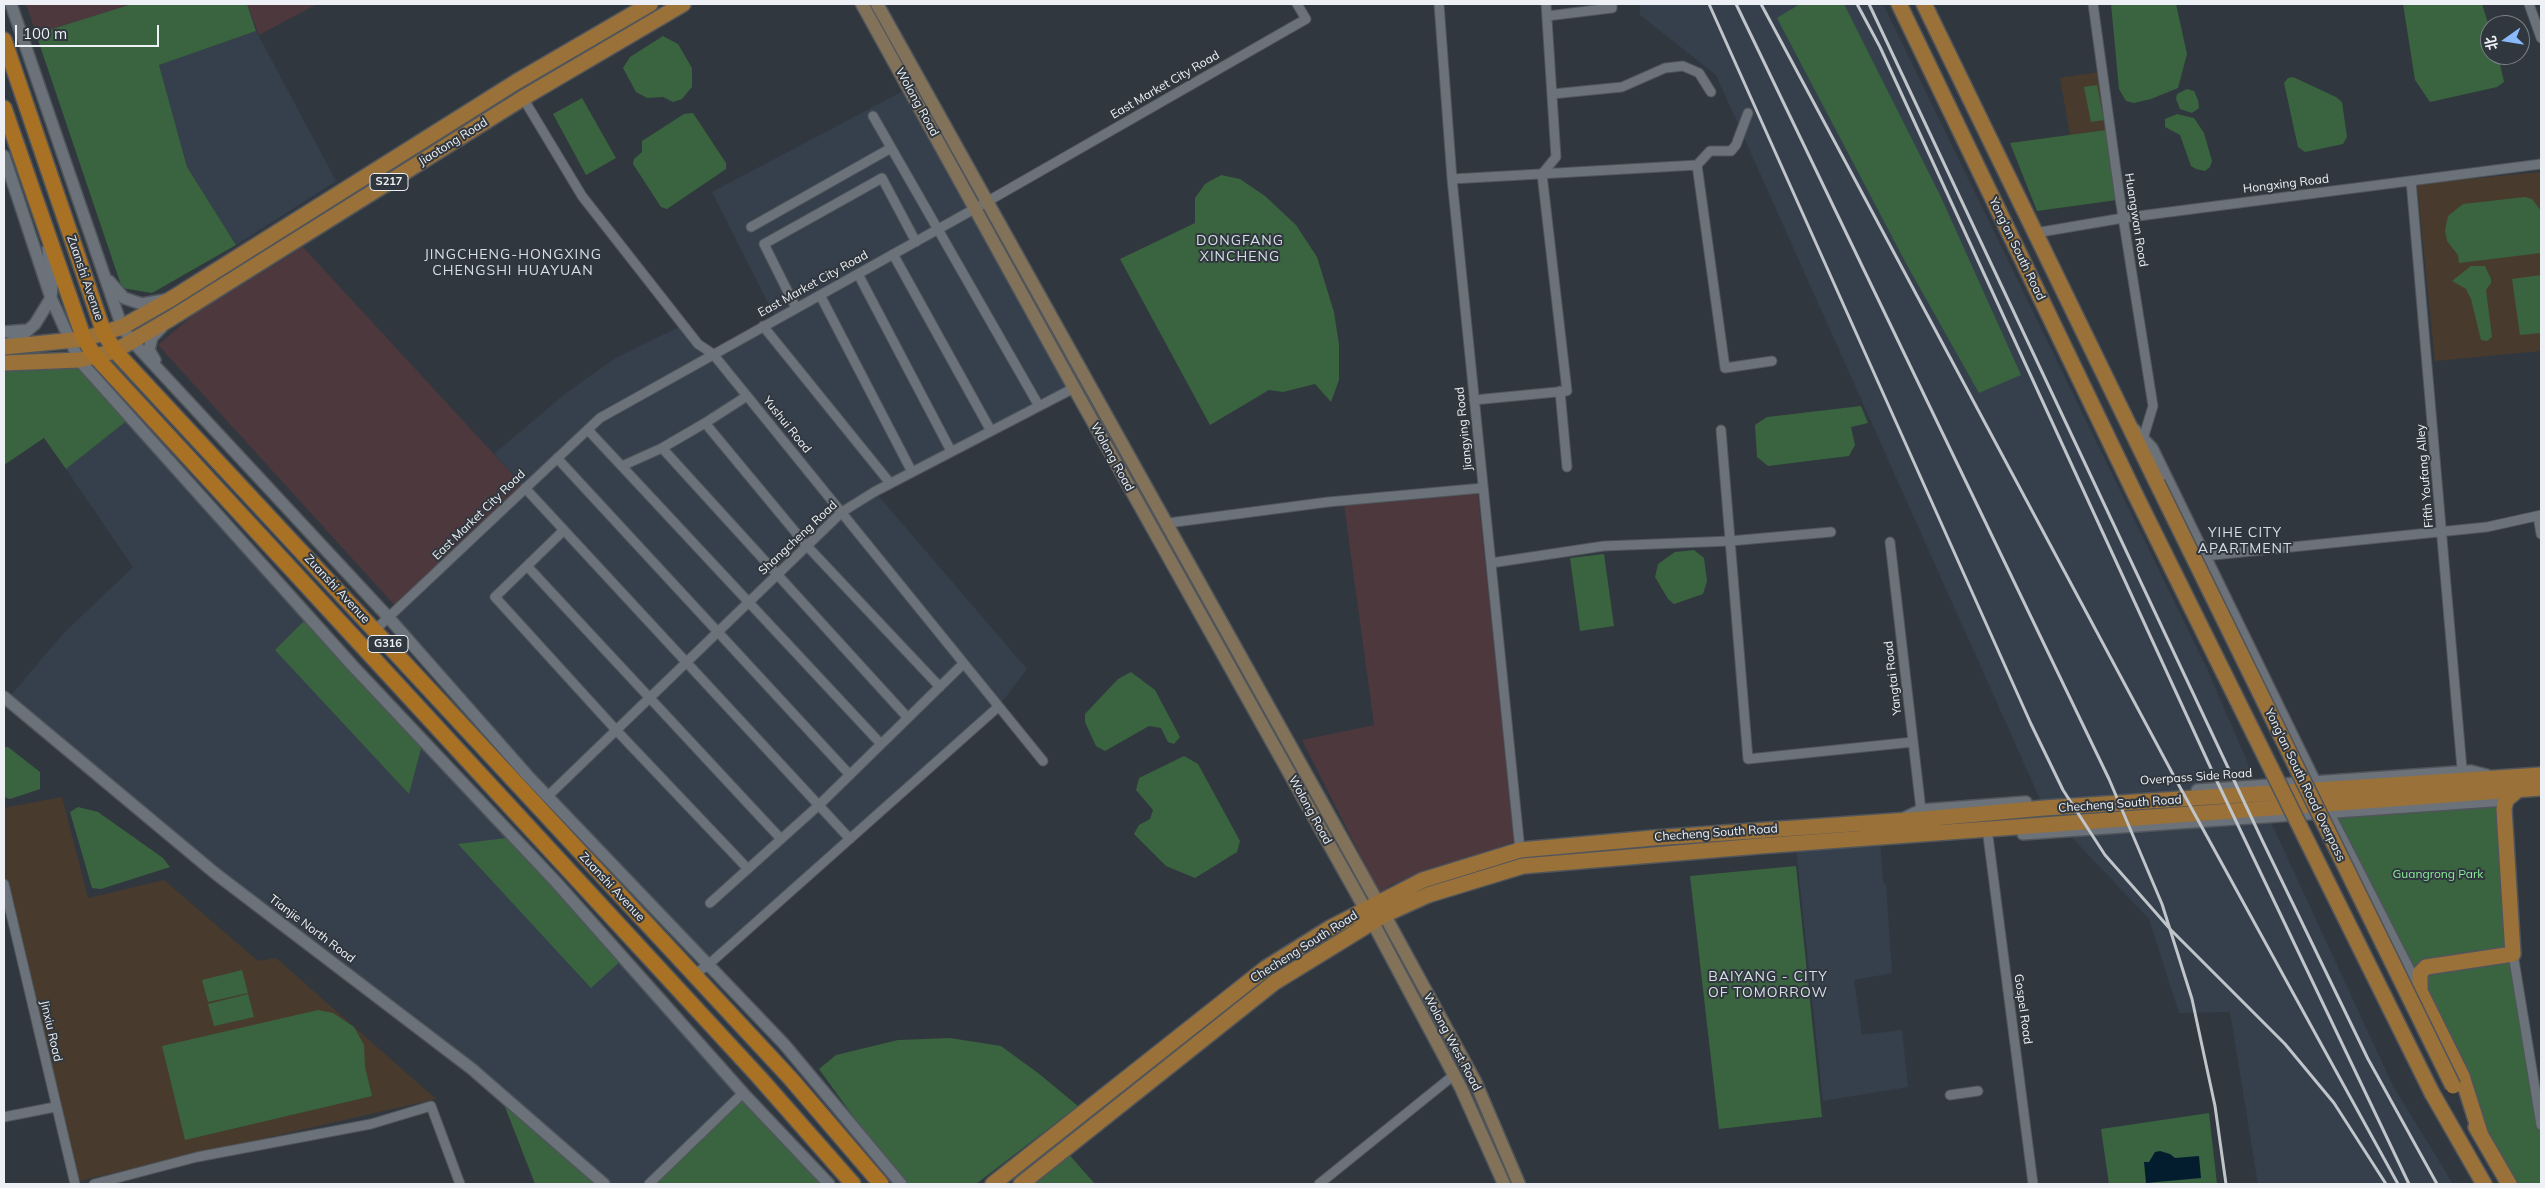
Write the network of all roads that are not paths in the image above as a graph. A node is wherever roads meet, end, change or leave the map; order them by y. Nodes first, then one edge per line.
1 (11, 4) edge
2 (650, 4) edge
3 (683, 4) edge
4 (862, 4) edge
5 (878, 4) edge
6 (1298, 4) edge
7 (1439, 4) edge
8 (1546, 4) edge
9 (1612, 4) edge
10 (1899, 4) edge
11 (1924, 4) edge
12 (2093, 4) edge
13 (2529, 4) edge
14 (1547, 16) junction
15 (20, 31) junction
16 (4, 36) edge
17 (2541, 38) edge
18 (4, 40) edge
19 (1711, 92) dead end
20 (1552, 94) junction
21 (523, 98) junction
22 (4, 108) edge
23 (1748, 113) dead end
24 (873, 116) dead end
25 (891, 148) junction
26 (4, 156) edge
27 (1697, 164) junction
28 (2541, 164) edge
29 (1542, 174) junction
30 (1452, 179) junction
31 (2411, 181) junction
32 (988, 201) junction
33 (976, 208) junction
34 (2123, 218) junction
35 (751, 227) dead end
36 (938, 229) junction
37 (2035, 233) junction
38 (47, 235) junction
39 (916, 242) junction
40 (893, 254) junction
41 (2047, 258) junction
42 (2027, 269) junction
43 (102, 270) junction
44 (858, 274) junction
45 (820, 295) junction
46 (51, 298) junction
47 (171, 299) junction
48 (796, 308) junction
49 (170, 319) junction
50 (763, 326) junction
51 (122, 327) junction
52 (27, 330) junction
53 (4, 332) edge
54 (104, 333) junction
55 (84, 339) junction
56 (132, 341) junction
57 (69, 342) junction
58 (4, 346) edge
59 (115, 351) junction
60 (713, 354) junction
61 (94, 356) junction
62 (35, 360) junction
63 (79, 360) junction
64 (1772, 361) dead end
65 (4, 363) edge
66 (165, 376) junction
67 (1074, 388) junction
68 (1560, 392) junction
69 (747, 396) junction
70 (112, 399) junction
71 (1474, 400) junction
72 (1039, 406) junction
73 (2126, 420) junction
74 (705, 423) junction
75 (588, 430) junction
76 (1721, 430) dead end
77 (991, 431) junction
78 (2143, 438) junction
79 (662, 448) junction
80 (952, 451) junction
81 (557, 458) junction
82 (622, 466) junction
83 (1567, 467) dead end
84 (912, 472) junction
85 (259, 478) junction
86 (890, 483) junction
87 (2157, 483) joint
88 (525, 488) junction
89 (1482, 488) junction
90 (246, 491) junction
91 (2135, 494) joint
92 (842, 512) junction
93 (2540, 516) edge
94 (1168, 523) junction
95 (564, 530) junction
96 (1831, 532) dead end
97 (2442, 532) junction
98 (2541, 534) edge
99 (1730, 541) junction
100 (1890, 542) dead end
101 (266, 543) junction
102 (807, 546) junction
103 (252, 554) junction
104 (2204, 556) junction
105 (1490, 563) junction
106 (527, 566) junction
107 (777, 574) junction
108 (748, 602) junction
109 (389, 618) junction
110 (375, 630) junction
111 (718, 632) junction
112 (687, 662) junction
113 (963, 664) junction
114 (940, 687) junction
115 (4, 697) edge
116 (650, 698) junction
117 (998, 707) junction
118 (908, 718) junction
119 (616, 730) junction
120 (1913, 742) junction
121 (881, 744) junction
122 (1043, 761) dead end
123 (2462, 769) dead end
124 (850, 775) junction
125 (2541, 776) edge
126 (2498, 778) junction
127 (2315, 782) junction
128 (2541, 788) edge
129 (2519, 790) junction
130 (2506, 800) junction
131 (543, 801) junction
132 (819, 805) junction
133 (1921, 810) junction
134 (2328, 812) junction
135 (1897, 821) junction
136 (1907, 835) junction
137 (1988, 836) junction
138 (850, 838) junction
139 (781, 839) junction
140 (1520, 850) junction
141 (748, 869) junction
142 (4, 884) edge
143 (710, 903) dead end
144 (1375, 912) junction
145 (610, 915) junction
146 (597, 928) junction
147 (2513, 954) junction
148 (708, 965) junction
149 (693, 975) junction
150 (2420, 991) junction
151 (702, 1014) junction
152 (686, 1028) junction
153 (792, 1053) junction
154 (1454, 1075) junction
155 (759, 1076) junction
156 (795, 1083) junction
157 (1978, 1091) dead end
158 (743, 1093) junction
159 (1950, 1095) dead end
160 (55, 1106) junction
161 (4, 1117) edge
162 (2541, 1125) edge
163 (2481, 1136) junction
164 (75, 1184) edge
165 (94, 1184) edge
166 (460, 1184) edge
167 (604, 1184) edge
168 (649, 1184) edge
169 (829, 1184) edge
170 (853, 1184) edge
171 (881, 1184) edge
172 (901, 1184) edge
173 (993, 1184) edge
174 (1021, 1184) edge
175 (1319, 1184) edge
176 (1504, 1184) edge
177 (1519, 1184) edge
178 (2033, 1184) edge
179 (2484, 1184) edge
180 (2509, 1184) edge

1 - 15 street
2 - 47 main road, Jiaotong Road / S217
3 - 21 main road, Jiaotong Road / S217
4 - 33 main road, Wolong Road
5 - 32 main road, Wolong Road
6 - 32 street, East Market City Road
7 - 30 street, Jiangying Road
8 - 14 street
9 - 14 street
10 - 42 main road, Yong'an South Road
11 - 37 main road, Yong'an South Road
12 - 34 street, Huangwan Road
13 - 17 street
14 - 20 street
15 - 16 street
15 - 43 street
18 - 54 highway, Zuanshi Avenue / G316
19 - 20 street
20 - 29 street
21 - 49 main road, Jiaotong Road / S217
21 - 60 street, Yushui Road
22 - 38 highway, Zuanshi Avenue / G316
23 - 27 street
24 - 25 street
25 - 35 street
25 - 36 street
26 - 46 street
27 - 29 street
27 - 64 street
28 - 31 street, Hongxing Road
29 - 30 street
29 - 68 street
30 - 71 street, Jiangying Road
31 - 34 street, Hongxing Road
31 - 97 street, Fifth Youfang Alley
32 - 33 street, East Market City Road
32 - 94 main road, Wolong Road
33 - 36 street, East Market City Road
33 - 67 main road, Wolong Road
34 - 37 street, Hongxing Road
34 - 78 street, Huangwan Road
36 - 39 street, East Market City Road
36 - 72 street
37 - 41 main road, Yong'an South Road
38 - 46 street
38 - 55 highway, Zuanshi Avenue / G316
39 - 40 street, East Market City Road
39 - 48 street
40 - 44 street, East Market City Road
40 - 77 street
41 - 42 main road
41 - 73 main road, Yong'an South Road
42 - 91 main road, Yong'an South Road
43 - 47 street
43 - 51 street
44 - 45 street, East Market City Road
44 - 80 street
45 - 48 street, East Market City Road
45 - 84 street
46 - 52 street
46 - 57 street
47 - 51 main road, Jiaotong Road / S217
48 - 50 street, East Market City Road
49 - 56 main road, Jiaotong Road / S217
49 - 66 street
50 - 60 street, East Market City Road
50 - 86 street
51 - 54 main road, Jiaotong Road / S217
51 - 56 street
52 - 53 street
52 - 58 street
54 - 55 main road, S217
54 - 59 highway, Zuanshi Avenue / G316
55 - 57 main road, S217
55 - 61 highway, Zuanshi Avenue / G316
56 - 59 main road, Jiaotong Road / S217
56 - 66 street
57 - 58 main road, S217
57 - 63 street
59 - 61 main road, Jiaotong Road / S217
59 - 90 highway, Zuanshi Avenue / G316
60 - 69 street, Yushui Road
60 - 75 street, East Market City Road
61 - 63 main road, S217
61 - 101 highway, Zuanshi Avenue / G316
62 - 63 main road, S217
62 - 65 main road, S217
62 - 70 street
63 - 70 street
66 - 85 street
67 - 72 street, Shangcheng Road
67 - 144 main road, Wolong Road
68 - 71 street
68 - 83 street
69 - 74 street
69 - 92 street, Yushui Road
70 - 103 street
71 - 89 street, Jiangying Road
72 - 77 street, Shangcheng Road
73 - 78 street
73 - 87 main road, Yong'an South Road
74 - 79 street
74 - 102 street
75 - 81 street, East Market City Road
75 - 82 street
76 - 99 street
77 - 80 street, Shangcheng Road
78 - 104 street
79 - 82 street
79 - 107 street
80 - 84 street, Shangcheng Road
81 - 88 street, East Market City Road
81 - 111 street
82 - 108 street
84 - 86 street, Shangcheng Road
85 - 90 street
85 - 109 street
86 - 92 street, Shangcheng Road
87 - 163 main road, Yong'an South Road Overpass, bridge
88 - 95 street
88 - 109 street, East Market City Road
89 - 94 street
89 - 105 street, Jiangying Road
90 - 110 highway, Zuanshi Avenue / G316
91 - 179 main road, Yong'an South Road Overpass, bridge
92 - 102 street, Shangcheng Road
92 - 113 street, Yushui Road
93 - 97 street
93 - 98 street
94 - 144 main road, Wolong Road
95 - 106 street
95 - 112 street
96 - 99 street
97 - 104 street
97 - 123 street, Fifth Youfang Alley
99 - 105 street
99 - 120 street
100 - 120 street, Yangtai Road
101 - 103 street
101 - 145 highway, Zuanshi Avenue / G316
102 - 107 street, Shangcheng Road
102 - 114 street
103 - 146 street
104 - 127 street
105 - 140 street, Jiangying Road
106 - 116 street
106 - 119 street
107 - 108 street, Shangcheng Road
107 - 118 street
108 - 111 street, Shangcheng Road
108 - 121 street
109 - 110 street, East Market City Road
109 - 131 street
110 - 131 highway, Zuanshi Avenue / G316
111 - 112 street, Shangcheng Road
111 - 124 street
112 - 116 street, Shangcheng Road
112 - 132 street
113 - 114 street
113 - 117 street, Yushui Road
114 - 118 street
115 - 167 street, Tianjie North Road
116 - 119 street, Shangcheng Road
116 - 139 street
117 - 122 street, Yushui Road
117 - 138 street
118 - 121 street
119 - 131 street, Shangcheng Road
119 - 141 street
120 - 133 street, Yangtai Road
121 - 124 street
124 - 132 street
125 - 126 main road, Checheng South Road
126 - 127 street, Overpass Side Road
126 - 135 main road, Checheng South Road
127 - 133 street, Overpass Side Road
128 - 129 main road, Checheng South Road
129 - 130 main road
129 - 136 main road, Checheng South Road
130 - 134 street
130 - 147 main road
131 - 148 street
131 - 149 highway, Zuanshi Avenue / G316
132 - 138 street
132 - 139 street
133 - 135 street, Overpass Side Road
134 - 137 street
134 - 150 street
135 - 140 main road, Checheng South Road
136 - 137 street
136 - 144 main road, Checheng South Road
137 - 178 street, Gospel Road
138 - 148 street
139 - 141 street
140 - 144 main road, Checheng South Road
141 - 143 street
142 - 160 street, Jinxiu Road
144 - 154 main road, Wolong West Road
144 - 173 main road, Checheng South Road
144 - 174 main road, Checheng South Road
144 - 177 main road, Wolong West Road
145 - 146 street
145 - 151 highway, Zuanshi Avenue / G316
146 - 152 street
147 - 150 main road
147 - 162 street
148 - 149 street
148 - 153 street
149 - 156 highway, Zuanshi Avenue / G316
150 - 163 main road
151 - 152 street
151 - 155 highway, Zuanshi Avenue / G316
152 - 158 street
153 - 156 street
153 - 172 street
154 - 175 street
154 - 176 main road, Wolong West Road
155 - 158 street
155 - 170 highway, Zuanshi Avenue / G316
156 - 171 highway, Zuanshi Avenue / G316
157 - 159 street
158 - 168 street
158 - 169 street
160 - 161 street
160 - 164 street, Jinxiu Road
163 - 180 main road
165 - 166 street

